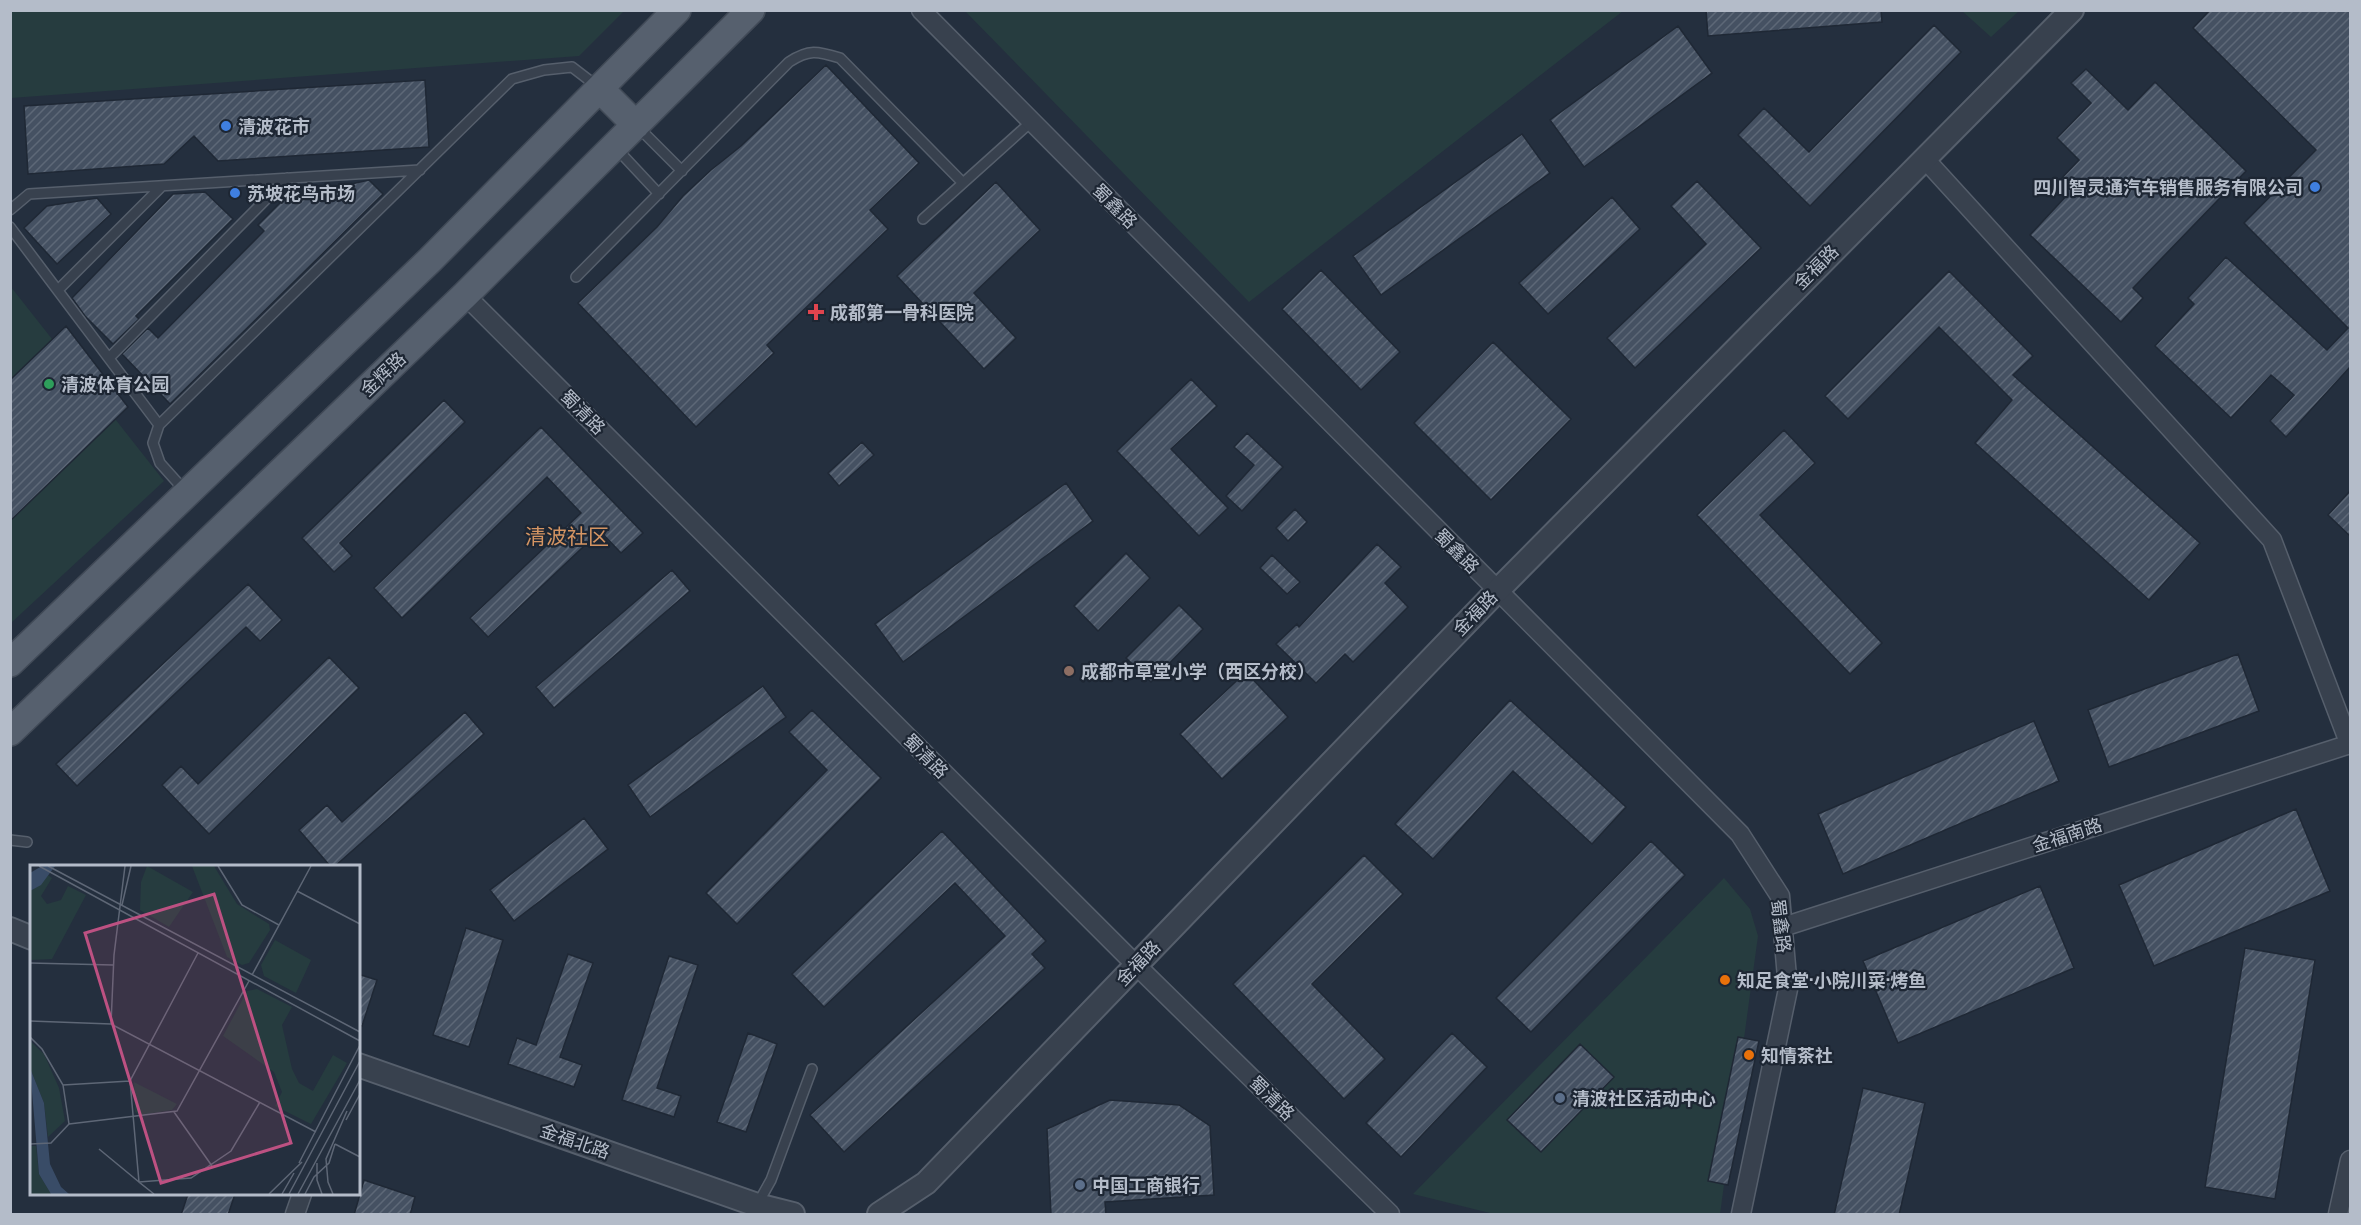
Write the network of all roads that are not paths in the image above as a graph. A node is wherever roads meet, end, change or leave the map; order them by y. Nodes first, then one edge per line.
1 (677, 10) edge
2 (751, 10) edge
3 (921, 10) edge
4 (2072, 10) edge
5 (600, 89) junction
6 (1031, 122) junction
7 (636, 125) junction
8 (615, 146) junction
9 (1924, 158) junction
10 (420, 170) junction
11 (682, 171) junction
12 (287, 178) junction
13 (963, 183) junction
14 (162, 186) junction
15 (659, 194) junction
16 (10, 210) edge
17 (923, 219) dead end
18 (10, 226) edge
19 (576, 277) dead end
20 (58, 290) junction
21 (465, 295) junction
22 (109, 358) junction
23 (159, 425) junction
24 (187, 493) junction
25 (1497, 591) junction
26 (10, 663) edge
27 (10, 732) edge
28 (2350, 744) edge
29 (10, 840) edge
30 (27, 842) dead end
31 (1783, 927) junction
32 (10, 929) edge
33 (30, 937) edge
34 (1136, 965) junction
35 (360, 1066) edge
36 (812, 1069) dead end
37 (2350, 1160) edge
38 (302, 1195) edge
39 (757, 1205) junction
40 (295, 1215) edge
41 (793, 1215) edge
42 (879, 1215) edge
43 (1390, 1215) edge
44 (1741, 1215) edge
45 (2338, 1215) edge

1 - 5 main road
2 - 7 main road, 金辉路
3 - 6 street, 蜀鑫路
4 - 9 street, 金福路
5 - 7 main road
5 - 10 lane
5 - 24 main road
6 - 13 lane
6 - 25 street, 蜀鑫路
7 - 8 main road, 金辉路
7 - 11 lane
8 - 15 lane
8 - 21 main road, 金辉路
9 - 25 street, 金福路
9 - 28 street
10 - 12 lane
10 - 23 lane
11 - 13 lane
11 - 15 lane
12 - 14 lane
12 - 22 lane
13 - 17 lane
14 - 16 lane
14 - 20 lane
15 - 19 lane
18 - 20 lane
20 - 22 lane
21 - 27 main road, 金辉路
21 - 34 street, 蜀清路
22 - 23 lane
23 - 24 lane
24 - 26 main road
25 - 31 street, 蜀鑫路
25 - 34 street, 金福路
28 - 31 street, 金福南路
29 - 30 lane
31 - 44 street, 蜀鑫路
32 - 33 street
34 - 42 street, 金福路
34 - 43 street, 蜀清路
35 - 39 street, 金福北路
36 - 39 lane
37 - 45 street
38 - 40 street
39 - 41 street, 金福北路

